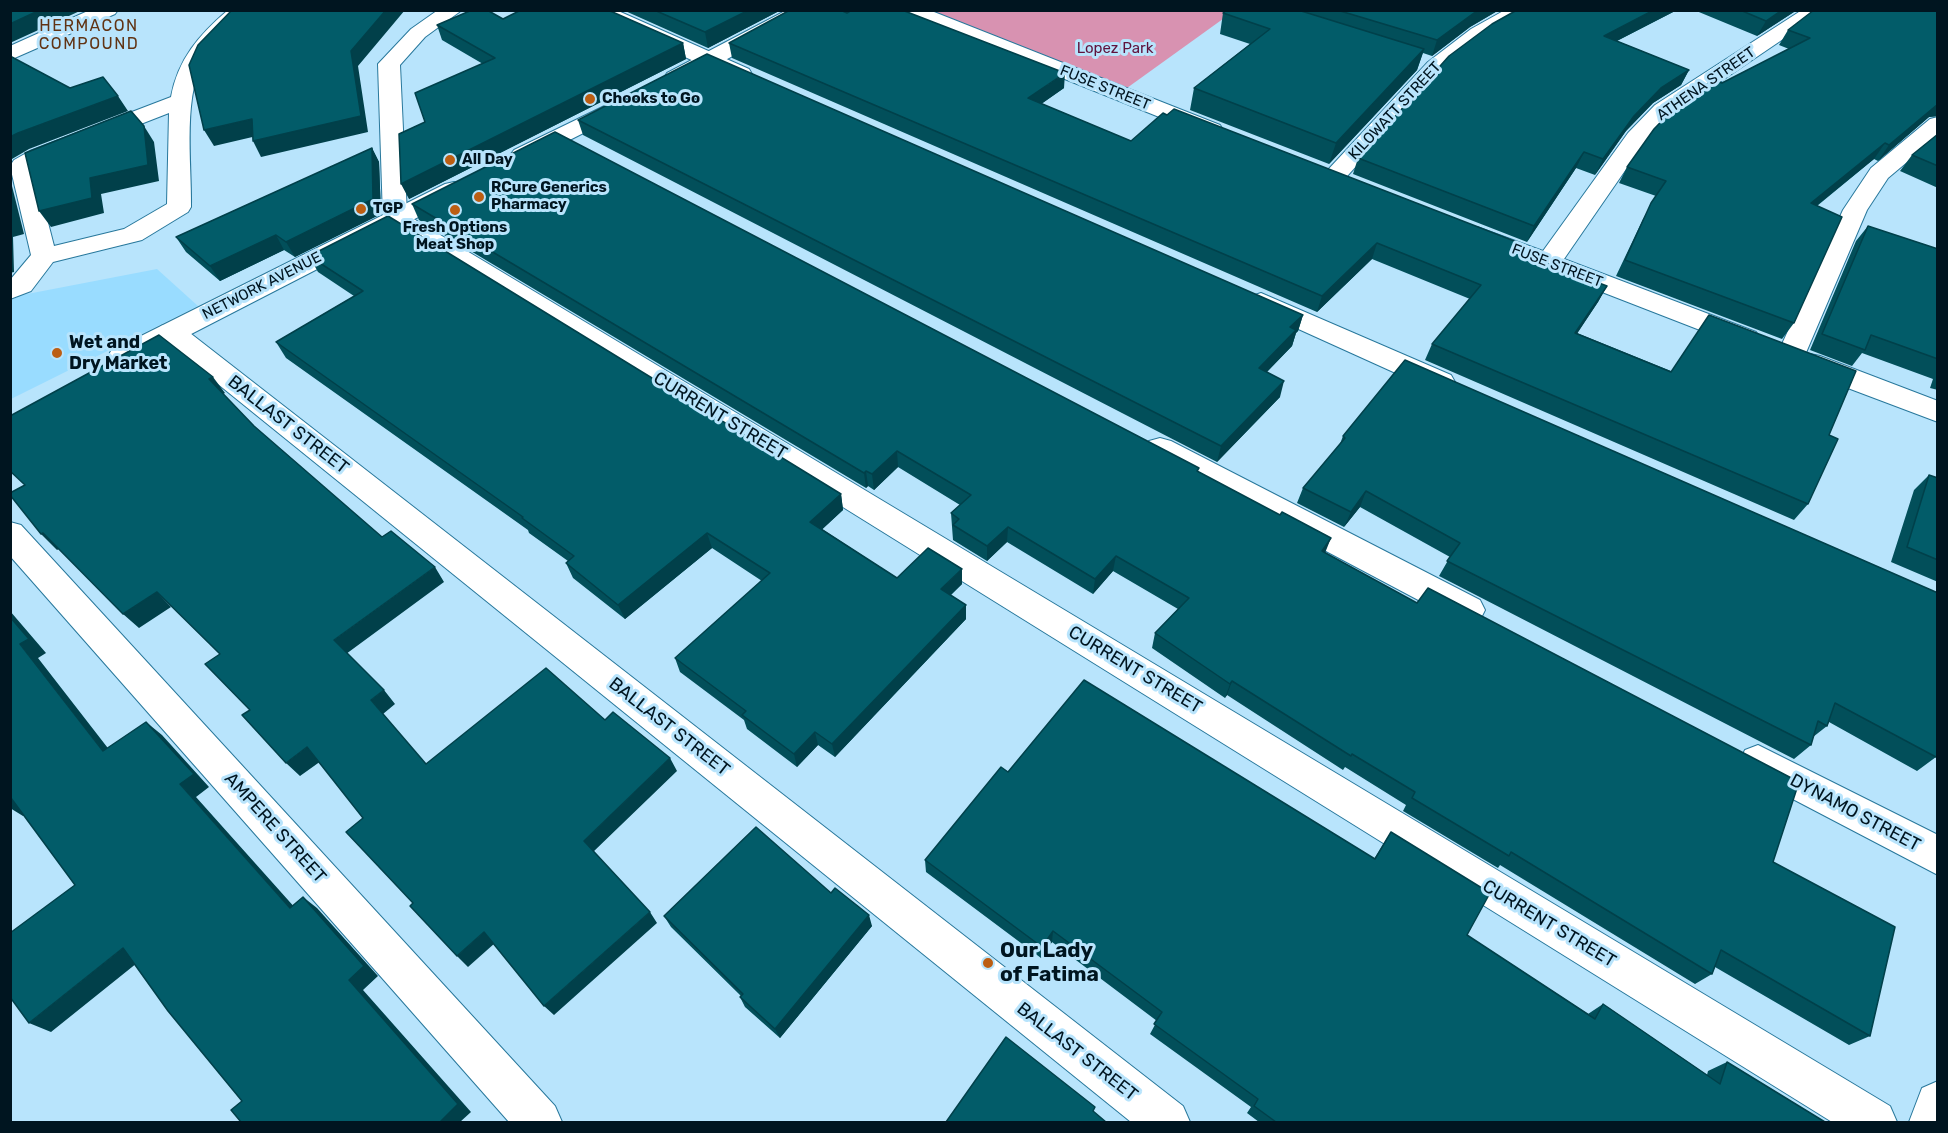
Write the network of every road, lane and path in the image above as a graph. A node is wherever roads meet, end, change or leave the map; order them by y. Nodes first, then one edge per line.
1 (108, 10) edge
2 (241, 10) edge
3 (452, 10) edge
4 (598, 10) edge
5 (803, 10) edge
6 (910, 10) edge
7 (1521, 10) edge
8 (1816, 10) edge
9 (10, 54) edge
10 (1412, 59) edge
11 (709, 60) junction
12 (1435, 66) junction
13 (764, 84) edge
14 (182, 101) junction
15 (1938, 124) edge
16 (561, 136) junction
17 (1233, 138) edge
18 (593, 152) edge
19 (1333, 178) edge
20 (395, 218) junction
21 (1451, 224) edge
22 (44, 256) junction
23 (1548, 262) junction
24 (10, 291) edge
25 (1236, 291) edge
26 (171, 332) junction
27 (1791, 355) junction
28 (101, 369) edge
29 (1466, 393) edge
30 (1938, 412) edge
31 (1133, 435) edge
32 (10, 534) edge
33 (1493, 623) edge
34 (1736, 751) edge
35 (1938, 856) edge
36 (1938, 1104) edge
37 (539, 1122) edge
38 (1167, 1122) edge
39 (1874, 1122) edge
40 (1932, 1122) edge

1 - 9 street
2 - 14 street
3 - 20 street
4 - 11 street
5 - 11 street, NETWORK AVENUE
6 - 17 street, FUSE STREET
7 - 12 street, KILOWATT STREET
8 - 23 street, ATHENA STREET
10 - 12 street
11 - 13 street
11 - 16 street, NETWORK AVENUE
12 - 19 street, KILOWATT STREET
14 - 22 street
14 - 22 street
15 - 27 street
16 - 18 street
16 - 20 street, NETWORK AVENUE
20 - 26 street, NETWORK AVENUE
20 - 39 street, CURRENT STREET
21 - 23 street, FUSE STREET
22 - 24 street
23 - 27 street, FUSE STREET
25 - 29 street
26 - 28 street, NETWORK AVENUE
26 - 38 street, BALLAST STREET
27 - 30 street, FUSE STREET
31 - 33 street
32 - 37 street, AMPERE STREET
34 - 35 street, DYNAMO STREET
36 - 40 street

